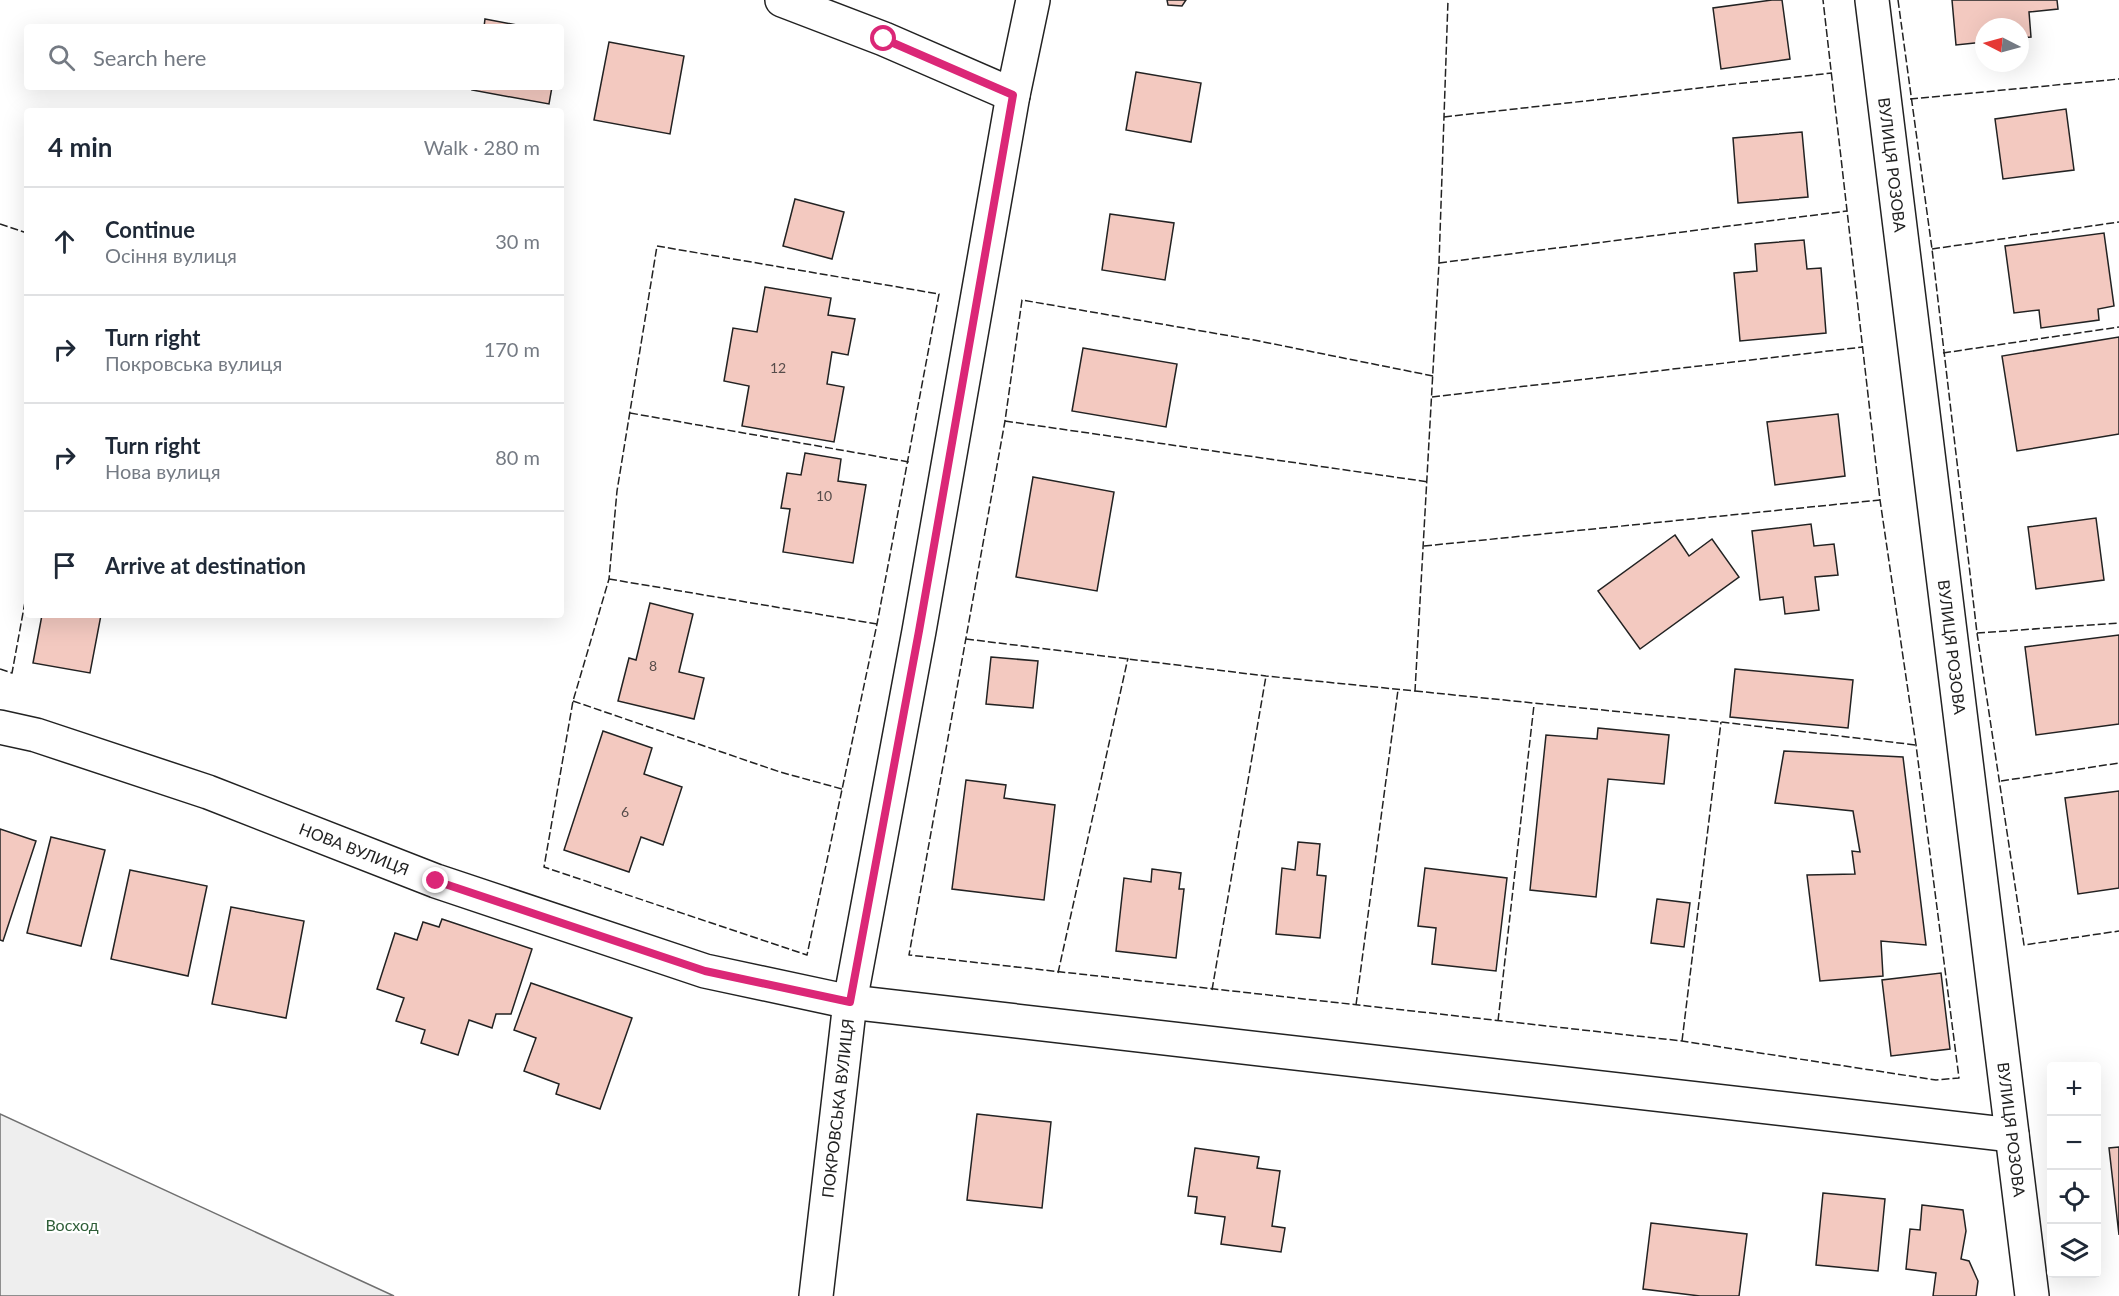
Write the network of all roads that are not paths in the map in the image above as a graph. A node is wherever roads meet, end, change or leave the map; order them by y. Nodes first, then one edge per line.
1 (782, 0) edge
2 (1033, 0) edge
3 (1872, 0) edge
4 (1013, 95) junction
5 (0, 727) edge
6 (850, 1002) junction
7 (2012, 1135) junction
8 (816, 1296) edge
9 (2032, 1296) edge

1 - 4 street
2 - 4 street, ПОКРОВСЬКА ВУЛИЦЯ
3 - 7 street, ВУЛИЦЯ РОЗОВА
4 - 6 street, ПОКРОВСЬКА ВУЛИЦЯ
5 - 6 street, НОВА ВУЛИЦЯ
6 - 7 street, НОВА ВУЛИЦЯ
6 - 8 street, ПОКРОВСЬКА ВУЛИЦЯ
7 - 9 street, ВУЛИЦЯ РОЗОВА

